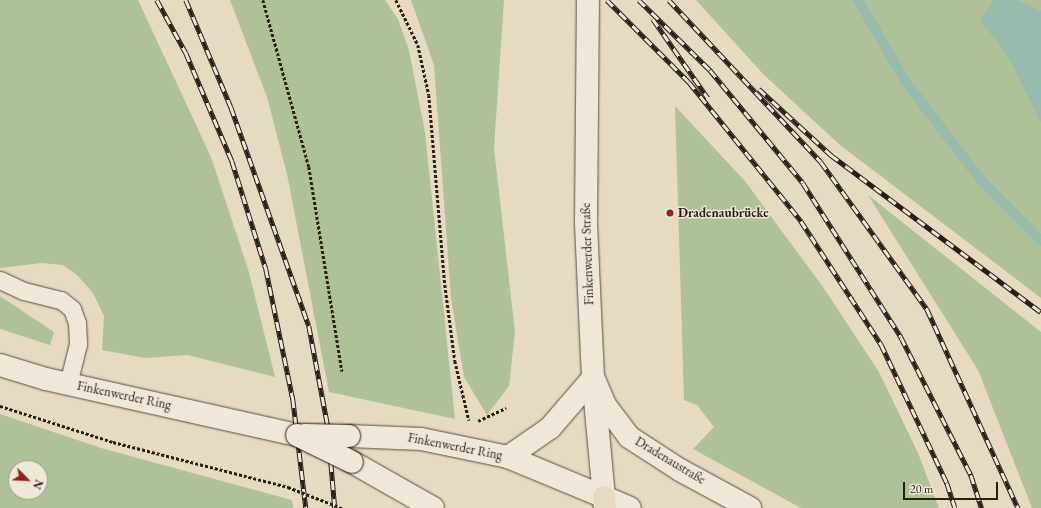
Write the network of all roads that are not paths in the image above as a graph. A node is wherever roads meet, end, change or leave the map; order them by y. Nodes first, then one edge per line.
1 (588, 0) edge
2 (0, 280) edge
3 (0, 365) edge
4 (593, 378) junction
5 (68, 384) junction
6 (297, 435) junction
7 (508, 457) junction
8 (605, 503) edge
9 (433, 508) edge
10 (630, 508) edge
11 (750, 508) edge

1 - 4 main road, Finkenwerder Straße
2 - 5 lane
3 - 5 main road, Finkenwerder Ring
4 - 7 main road
4 - 8 main road, Finkenwerder Straße
4 - 11 main road, Dradenaustraße
5 - 6 main road, Finkenwerder Ring
6 - 7 main road, Finkenwerder Ring, bridge
6 - 9 main road, bridge
7 - 8 main road, Finkenwerder Ring
8 - 10 main road

